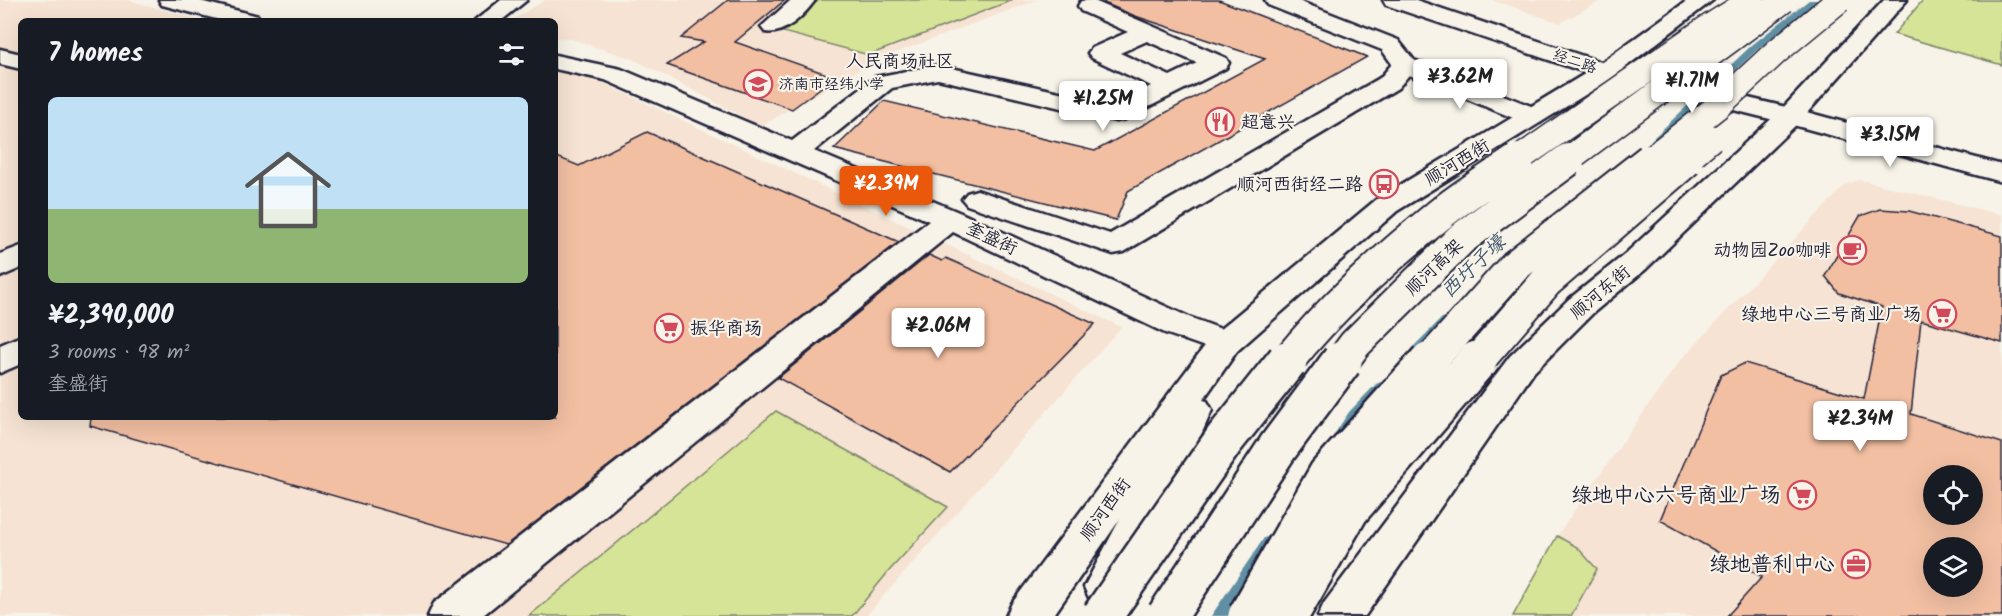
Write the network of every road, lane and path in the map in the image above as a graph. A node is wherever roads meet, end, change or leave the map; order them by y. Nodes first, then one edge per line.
1 (516, 0) edge
2 (1276, 0) edge
3 (1394, 0) edge
4 (1427, 0) edge
5 (1702, 0) edge
6 (1752, 0) edge
7 (1784, 0) edge
8 (1839, 0) edge
9 (1853, 0) edge
10 (1896, 0) edge
11 (796, 1) edge
12 (187, 2) edge
13 (1089, 6) dead end
14 (240, 18) edge
15 (490, 18) edge
16 (773, 27) dead end
17 (1147, 32) junction
18 (0, 56) edge
19 (18, 61) edge
20 (558, 63) edge
21 (1405, 65) junction
22 (1605, 71) junction
23 (1171, 86) junction
24 (1532, 116) junction
25 (1790, 116) junction
26 (795, 152) junction
27 (2002, 161) edge
28 (2002, 174) edge
29 (964, 209) junction
30 (18, 257) edge
31 (0, 267) edge
32 (1225, 343) junction
33 (18, 350) edge
34 (0, 361) edge
35 (450, 616) edge
36 (1028, 616) edge
37 (1090, 616) edge
38 (1102, 616) edge
39 (1167, 616) edge
40 (1248, 616) edge
41 (1288, 616) edge
42 (1340, 616) edge

1 - 15 main road
2 - 21 main road
3 - 22 main road, 经二路
4 - 22 main road, 经二路
5 - 22 main road, 顺河西街
6 - 38 main road, bridge
7 - 39 main road, 顺河高架, bridge
8 - 40 main road, bridge
9 - 41 main road, bridge
10 - 25 main road, 顺河东街
11 - 16 main road
12 - 14 main road
13 - 17 main road
17 - 23 main road
17 - 23 main road
18 - 19 main road
20 - 26 main road, 奎盛街
21 - 24 main road
21 - 29 main road
22 - 24 main road, 顺河西街
22 - 25 main road
23 - 26 main road
24 - 32 main road, 顺河西街
25 - 27 main road
25 - 28 main road
25 - 42 main road, 顺河东街
26 - 29 main road, 奎盛街
29 - 32 main road, 奎盛街
29 - 35 main road
30 - 31 main road
32 - 36 main road, 顺河西街
32 - 37 main road, 顺河西街
33 - 34 main road

